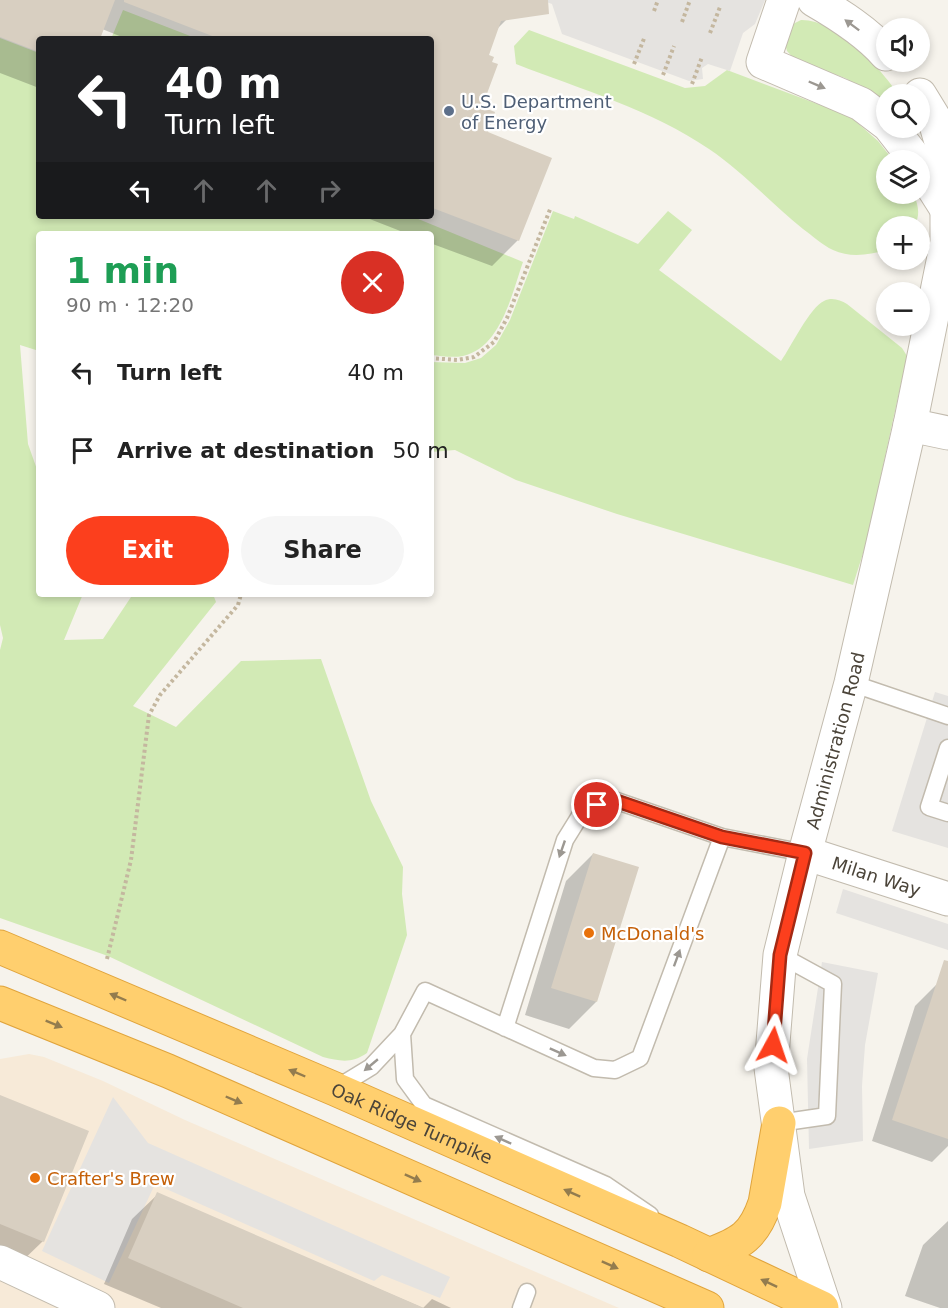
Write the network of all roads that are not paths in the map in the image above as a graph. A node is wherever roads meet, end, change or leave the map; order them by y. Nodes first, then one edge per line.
1 (784, 0) edge
2 (814, 0) edge
3 (876, 43) edge
4 (903, 72) edge
5 (913, 84) edge
6 (930, 112) edge
7 (876, 115) edge
8 (899, 138) edge
9 (908, 150) edge
10 (930, 182) edge
11 (947, 207) edge
12 (910, 424) junction
13 (948, 433) edge
14 (851, 683) junction
15 (948, 716) edge
16 (948, 748) edge
17 (948, 813) edge
18 (722, 837) junction
19 (805, 853) junction
20 (948, 899) edge
21 (0, 947) edge
22 (780, 955) junction
23 (0, 1003) edge
24 (505, 1028) junction
25 (402, 1034) junction
26 (335, 1089) junction
27 (779, 1123) junction
28 (680, 1240) junction
29 (709, 1255) junction
30 (0, 1262) edge
31 (98, 1308) edge
32 (707, 1308) edge
33 (824, 1308) edge

1 -> 7 street
3 -> 2 street
4 - 5 street, Administration Road
6 - 11 street, Administration Road
8 - 9 street
10 - 11 street
11 - 12 street, Administration Road
12 - 13 street
12 - 14 street, Administration Road
14 - 15 lane
14 - 19 street, Administration Road
16 - 17 lane
18 - 19 lane
18 -> 24 lane
24 -> 18 lane
19 - 20 street, Milan Way
19 - 22 street, Administration Road
26 -> 21 highway, Oak Ridge Turnpike
22 - 27 street, Administration Road
22 - 27 lane
23 -> 32 highway
24 - 25 lane
25 -> 26 lane
28 -> 25 lane
28 -> 26 highway, Oak Ridge Turnpike
27 - 29 highway
27 - 33 street, Administration Road
28 - 29 highway, Oak Ridge Turnpike
33 -> 29 highway, Oak Ridge Turnpike
30 - 31 street

